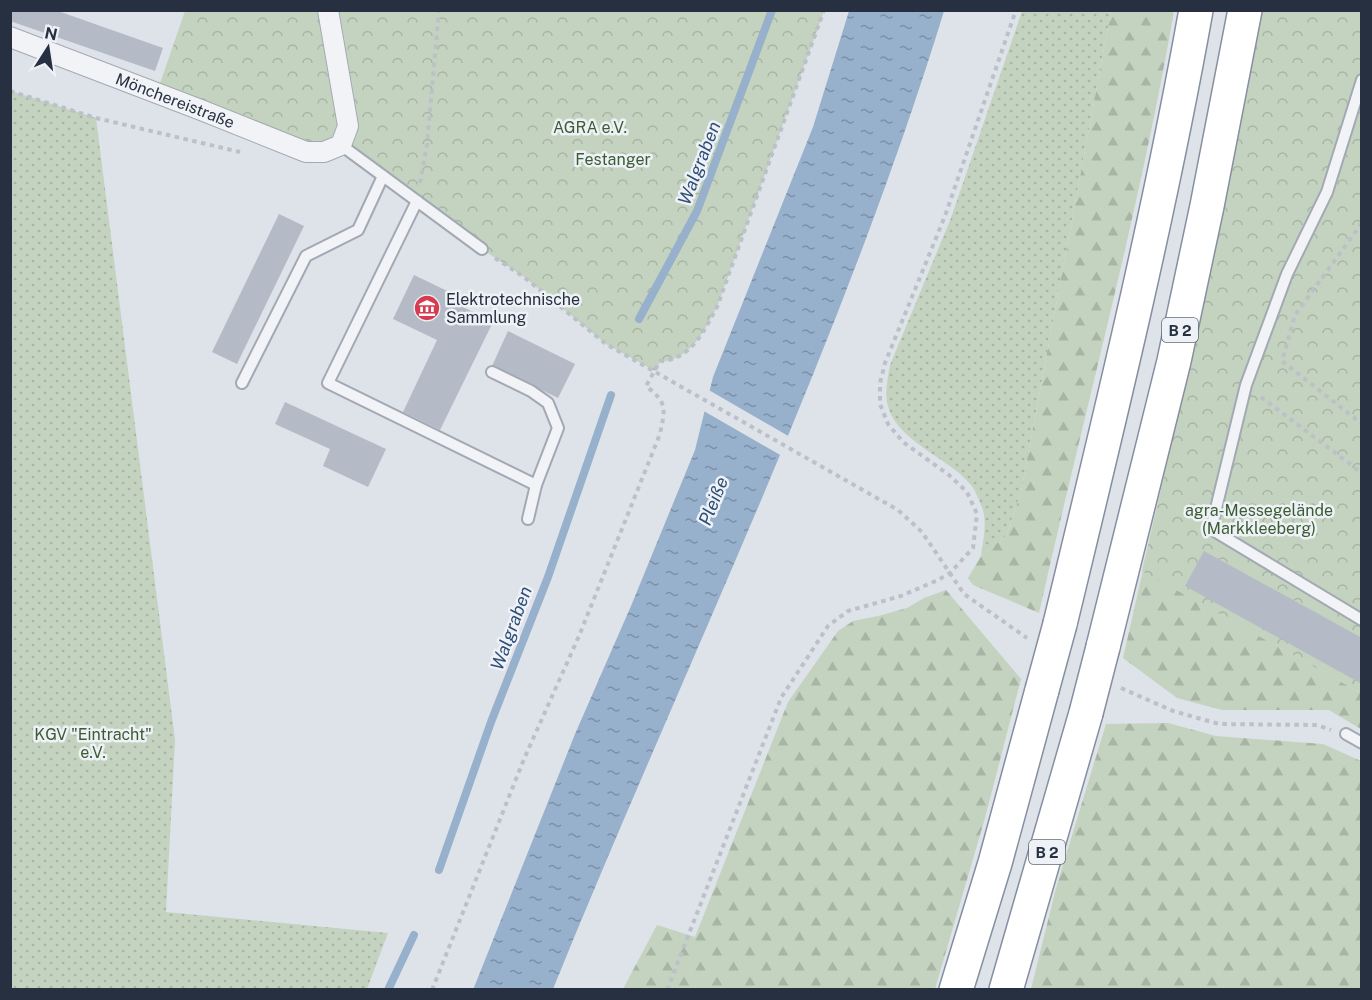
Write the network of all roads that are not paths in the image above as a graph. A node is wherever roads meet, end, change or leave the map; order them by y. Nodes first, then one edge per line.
1 (328, 10) edge
2 (1196, 10) edge
3 (1245, 10) edge
4 (10, 37) edge
5 (1362, 80) edge
6 (341, 145) junction
7 (383, 176) junction
8 (417, 201) junction
9 (482, 249) road end
10 (492, 372) dead end
11 (242, 383) dead end
12 (536, 484) junction
13 (528, 519) dead end
14 (1362, 620) edge
15 (1346, 735) dead end
16 (1362, 743) edge
17 (956, 990) edge
18 (1006, 990) edge

1 - 6 street
2 - 17 highway, bridge
3 - 18 highway, B 2, bridge
4 - 6 street, Mönchereistraße
5 - 14 lane
6 - 7 lane
7 - 8 lane
7 - 11 lane
8 - 9 lane
8 - 12 lane
10 - 12 lane
12 - 13 lane
15 - 16 lane

